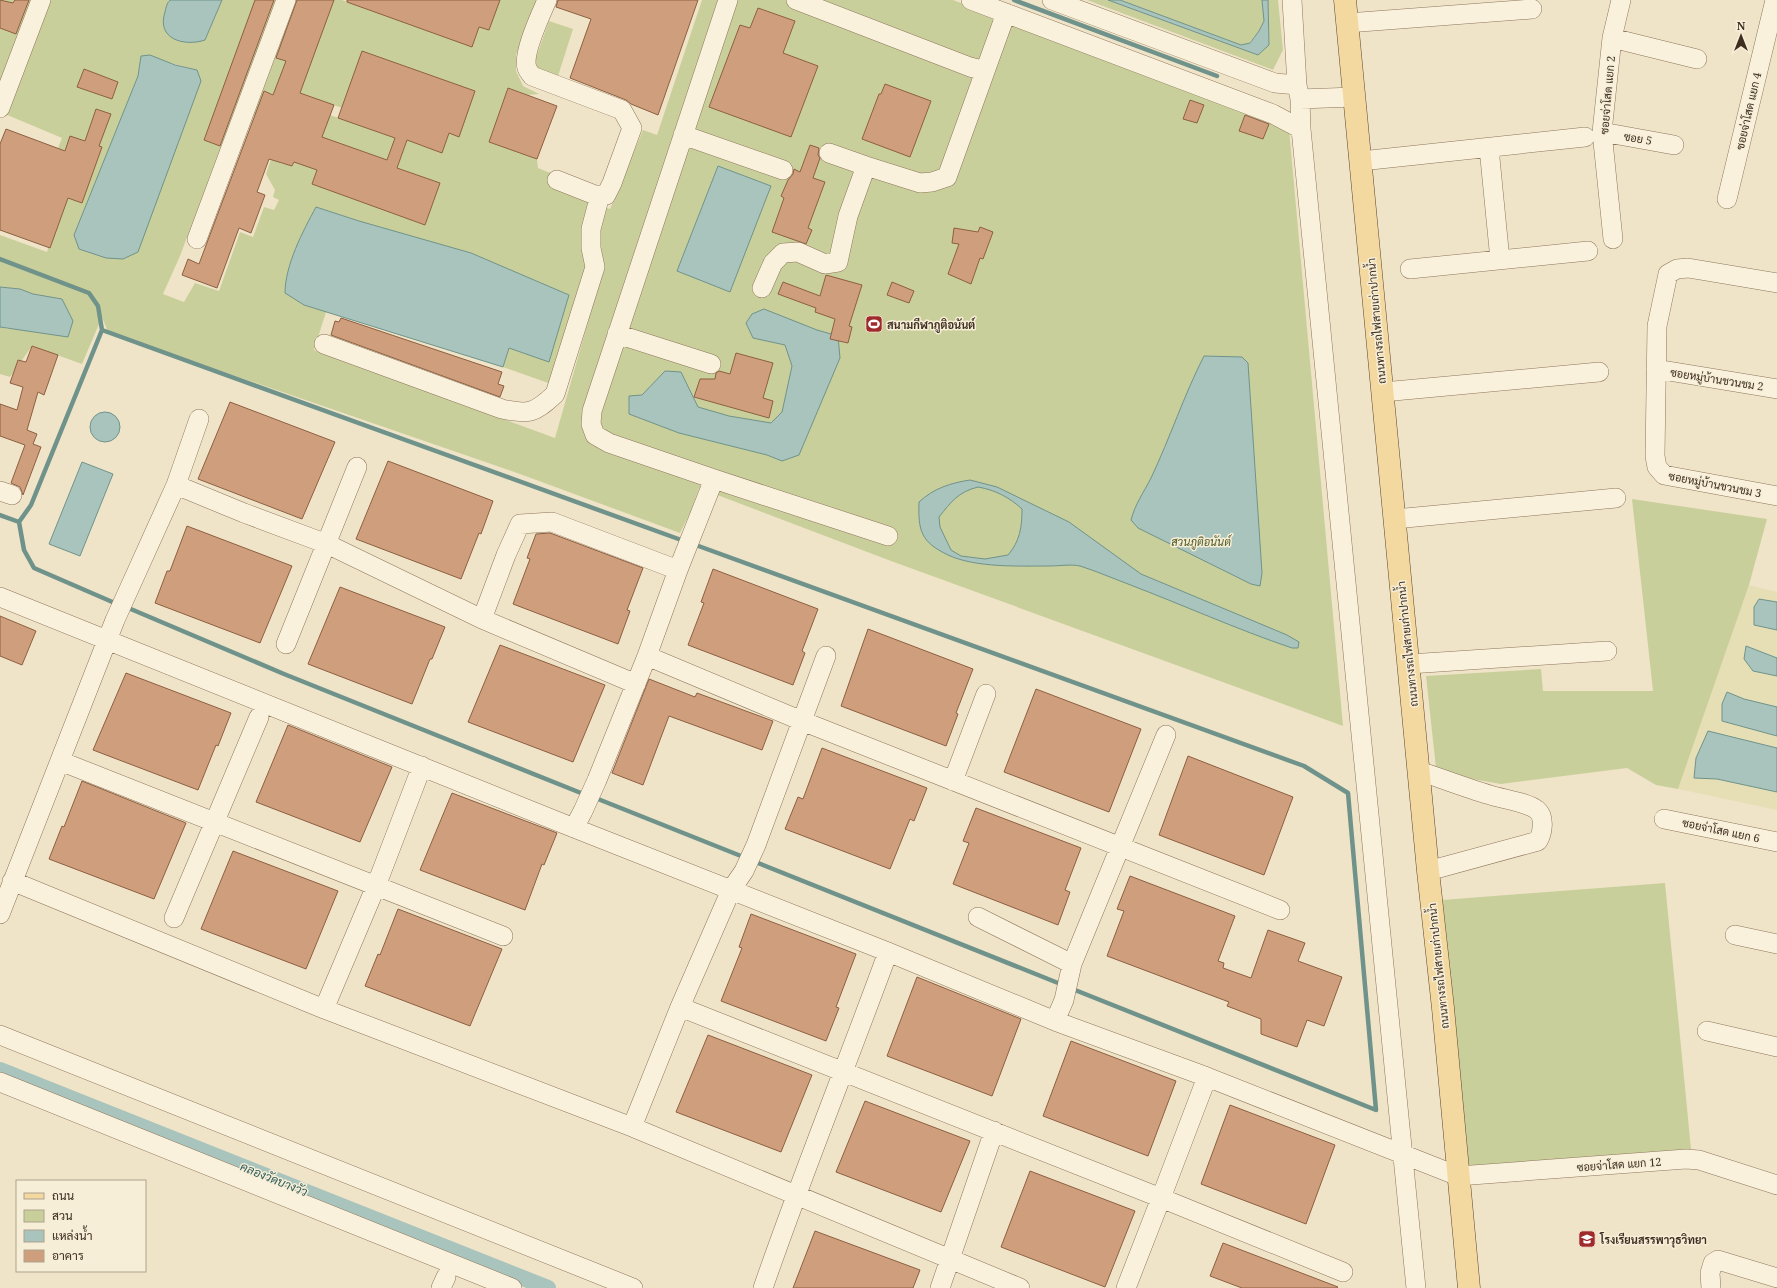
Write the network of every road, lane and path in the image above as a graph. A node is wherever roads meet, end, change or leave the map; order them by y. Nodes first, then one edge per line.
1 (41, 0) edge
2 (286, 0) edge
3 (547, 0) edge
4 (728, 0) edge
5 (796, 0) edge
6 (971, 0) edge
7 (1052, 0) edge
8 (1292, 0) edge
9 (1345, 0) edge
10 (1621, 0) edge
11 (1775, 0) edge
12 (1532, 9) dead end
13 (1006, 13) junction
14 (1347, 23) junction
15 (1612, 38) junction
16 (1697, 59) dead end
17 (985, 71) junction
18 (1257, 76) junction
19 (1298, 92) junction
20 (1354, 97) junction
21 (1248, 104) junction
22 (0, 108) edge
23 (1301, 129) junction
24 (1594, 134) junction
25 (683, 135) junction
26 (1674, 145) dead end
27 (1489, 148) junction
28 (829, 153) dead end
29 (1360, 161) junction
30 (866, 166) junction
31 (783, 170) dead end
32 (557, 180) dead end
33 (600, 195) junction
34 (1727, 199) dead end
35 (197, 239) dead end
36 (1613, 239) dead end
37 (1588, 251) dead end
38 (1500, 260) junction
39 (1410, 269) dead end
40 (1777, 283) edge
41 (762, 288) dead end
42 (617, 334) junction
43 (324, 344) dead end
44 (711, 364) dead end
45 (1656, 369) junction
46 (1599, 372) dead end
47 (1777, 389) edge
48 (1383, 392) junction
49 (198, 419) dead end
50 (357, 467) dead end
51 (714, 479) junction
52 (176, 485) junction
53 (1777, 496) edge
54 (1616, 498) dead end
55 (1395, 519) junction
56 (888, 536) dead end
57 (327, 544) junction
58 (680, 564) junction
59 (0, 597) edge
60 (482, 619) junction
61 (108, 641) junction
62 (286, 644) dead end
63 (1607, 651) dead end
64 (646, 656) junction
65 (826, 656) dead end
66 (1409, 664) junction
67 (636, 684) junction
68 (986, 694) dead end
69 (259, 717) dead end
70 (802, 721) junction
71 (1166, 735) dead end
72 (60, 761) junction
73 (422, 766) junction
74 (1419, 771) junction
75 (953, 781) junction
76 (1664, 819) dead end
77 (215, 821) junction
78 (574, 828) junction
79 (1777, 842) edge
80 (1120, 847) junction
81 (1428, 871) junction
82 (12, 882) junction
83 (376, 886) junction
84 (731, 890) junction
85 (1280, 910) dead end
86 (0, 914) edge
87 (978, 917) dead end
88 (174, 918) dead end
89 (504, 936) dead end
90 (1735, 936) dead end
91 (1777, 944) edge
92 (888, 952) junction
93 (1072, 964) junction
94 (680, 1007) junction
95 (324, 1009) junction
96 (1055, 1021) junction
97 (1707, 1031) dead end
98 (0, 1035) edge
99 (1777, 1047) edge
100 (844, 1072) junction
101 (1207, 1077) junction
102 (0, 1082) edge
103 (632, 1127) junction
104 (994, 1131) junction
105 (1404, 1156) junction
106 (1458, 1176) junction
107 (1777, 1185) edge
108 (795, 1195) junction
109 (1162, 1198) junction
110 (949, 1259) junction
111 (1343, 1272) dead end
112 (1777, 1278) edge
113 (512, 1288) edge
114 (633, 1288) edge
115 (763, 1288) edge
116 (940, 1288) edge
117 (1020, 1288) edge
118 (1126, 1288) edge
119 (1416, 1288) edge
120 (1468, 1288) edge
121 (1711, 1288) edge

1 - 22 street
2 - 35 street
3 - 33 street
4 - 25 street
5 - 17 street
6 - 13 street
7 - 18 street
8 - 19 street
9 - 14 main road, ถนนทางรถไฟสายเก่าปากน้ำ
10 - 15 street, ซอยจ่าโสด แยก 2
11 - 34 street, ซอยจ่าโสด แยก 4
12 - 14 street
13 - 17 street
13 - 21 street
14 - 20 main road, ถนนทางรถไฟสายเก่าปากน้ำ
15 - 16 street
15 - 24 street, ซอยจ่าโสด แยก 2
17 - 30 street
18 - 19 street
18 - 21 street
19 - 20 street
19 - 23 street
20 - 29 main road, ถนนทางรถไฟสายเก่าปากน้ำ
21 - 23 street
23 - 105 street
24 - 26 street, ซอย 5
24 - 27 street, ซอย 5
24 - 36 street, ซอยจ่าโสด แยก 2
25 - 31 street
25 - 42 street
27 - 29 street, ซอย 5
27 - 38 street
28 - 30 street
29 - 48 main road, ถนนทางรถไฟสายเก่าปากน้ำ
30 - 41 street
32 - 33 street
33 - 43 street
37 - 38 street
38 - 39 street
40 - 45 street
42 - 44 street
42 - 51 street
45 - 47 street, ซอยหมู่บ้านชวนชม 2
45 - 53 street, ซอยหมู่บ้านชวนชม 3
46 - 48 street
48 - 55 main road, ถนนทางรถไฟสายเก่าปากน้ำ
49 - 52 street
50 - 57 street
51 - 56 street
51 - 58 street
52 - 57 street
52 - 61 street
54 - 55 street
55 - 66 main road, ถนนทางรถไฟสายเก่าปากน้ำ
57 - 60 street
57 - 62 street
58 - 60 street
58 - 64 street
59 - 61 street
60 - 67 street
61 - 72 street
61 - 73 street
63 - 66 street
64 - 67 street
64 - 70 street
65 - 70 street
66 - 74 main road, ถนนทางรถไฟสายเก่าปากน้ำ
67 - 78 street
68 - 75 street
69 - 77 street
70 - 75 street
70 - 84 street
71 - 80 street
72 - 77 street
72 - 82 street
73 - 78 street
73 - 83 street
74 - 81 main road, ถนนทางรถไฟสายเก่าปากน้ำ
74 - 81 street
75 - 80 street
76 - 79 street, ซอยจ่าโสด แยก 6
77 - 83 street
77 - 88 street
78 - 84 street
80 - 85 street
80 - 93 street
81 - 106 main road, ถนนทางรถไฟสายเก่าปากน้ำ
82 - 86 street
82 - 95 street
83 - 89 street
83 - 95 street
84 - 92 street
84 - 94 street
87 - 93 street
90 - 91 street
92 - 96 street
92 - 100 street
93 - 96 street
94 - 100 street
94 - 103 street
95 - 103 street
96 - 101 street
97 - 99 street
98 - 114 street
100 - 104 street
100 - 108 street
101 - 105 street
101 - 109 street
102 - 113 street
103 - 108 street
104 - 109 street
104 - 110 street
105 - 106 street
105 - 119 street
106 - 107 street, ซอยจ่าโสด แยก 12
106 - 120 main road, ถนนทางรถไฟสายเก่าปากน้ำ
108 - 110 street
108 - 115 street
109 - 111 street
109 - 118 street
110 - 116 street
110 - 117 street
112 - 121 street

